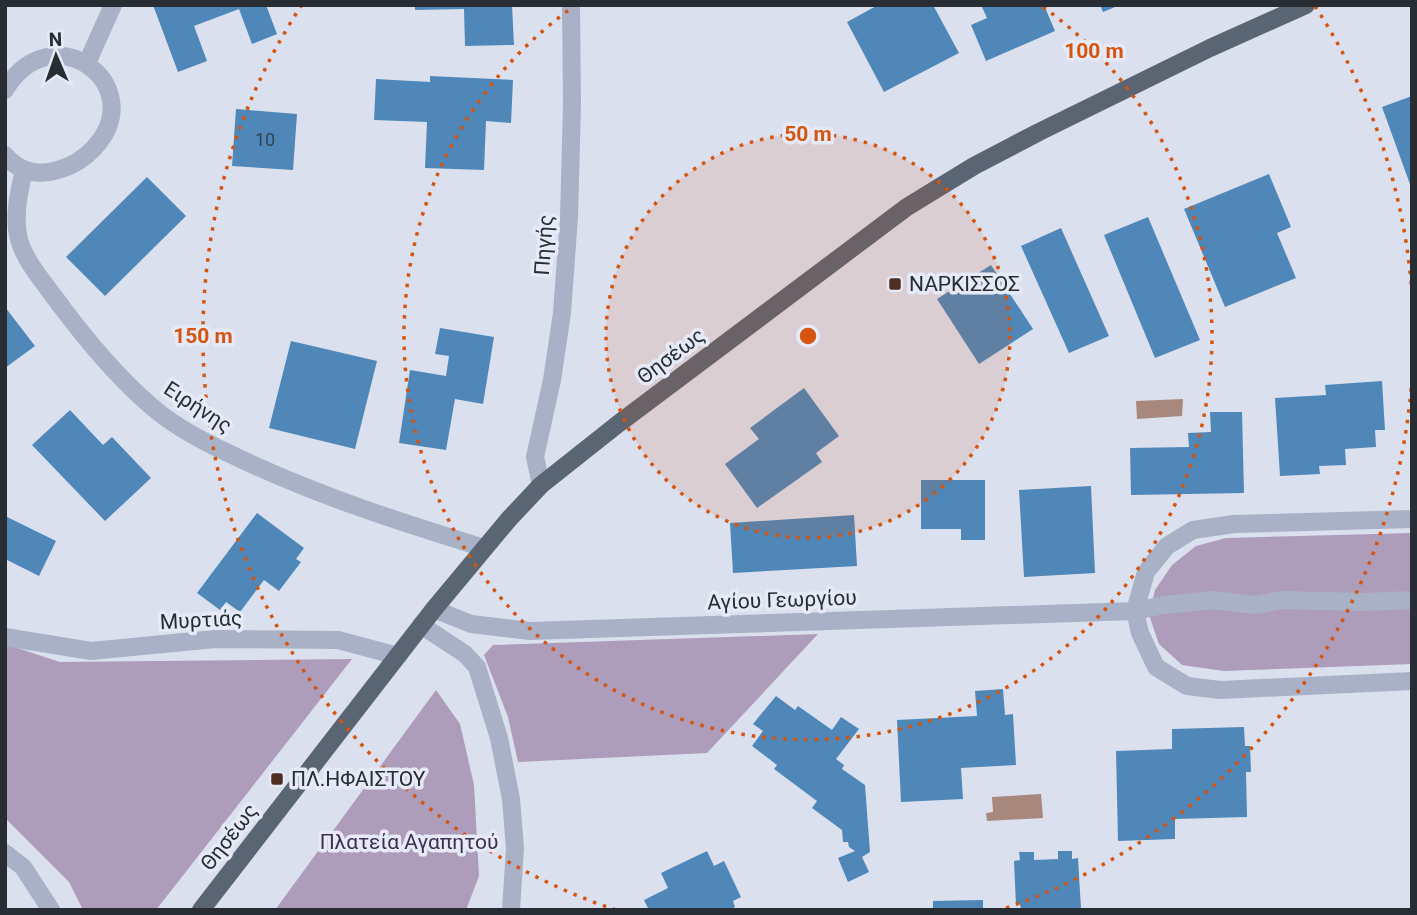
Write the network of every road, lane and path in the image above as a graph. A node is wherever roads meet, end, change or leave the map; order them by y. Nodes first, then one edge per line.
1 (113, 5) edge
2 (571, 5) edge
3 (1306, 5) edge
4 (87, 63) junction
5 (5, 90) edge
6 (5, 155) edge
7 (24, 172) junction
8 (541, 485) junction
9 (1412, 519) edge
10 (484, 548) junction
11 (1412, 600) edge
12 (434, 609) junction
13 (1135, 611) junction
14 (421, 625) junction
15 (5, 637) edge
16 (398, 656) junction
17 (1412, 681) edge
18 (5, 853) edge
19 (51, 910) edge
20 (201, 910) edge
21 (511, 910) edge

1 - 4 street
2 - 8 street, Πηγής
3 - 8 main road, Θησέως
4 - 5 street
4 - 7 street
6 - 7 street
7 - 10 street, Ειρήνης
8 - 10 main road, Θησέως
9 - 13 street
10 - 12 main road, Θησέως
11 - 13 street, Αγίου Γεωργίου
12 - 13 street, Αγίου Γεωργίου
12 - 14 main road, Θησέως
13 - 17 street
14 - 16 main road, Θησέως
14 - 21 street
15 - 16 street, Μυρτιάς
16 - 20 main road, Θησέως
18 - 19 street

